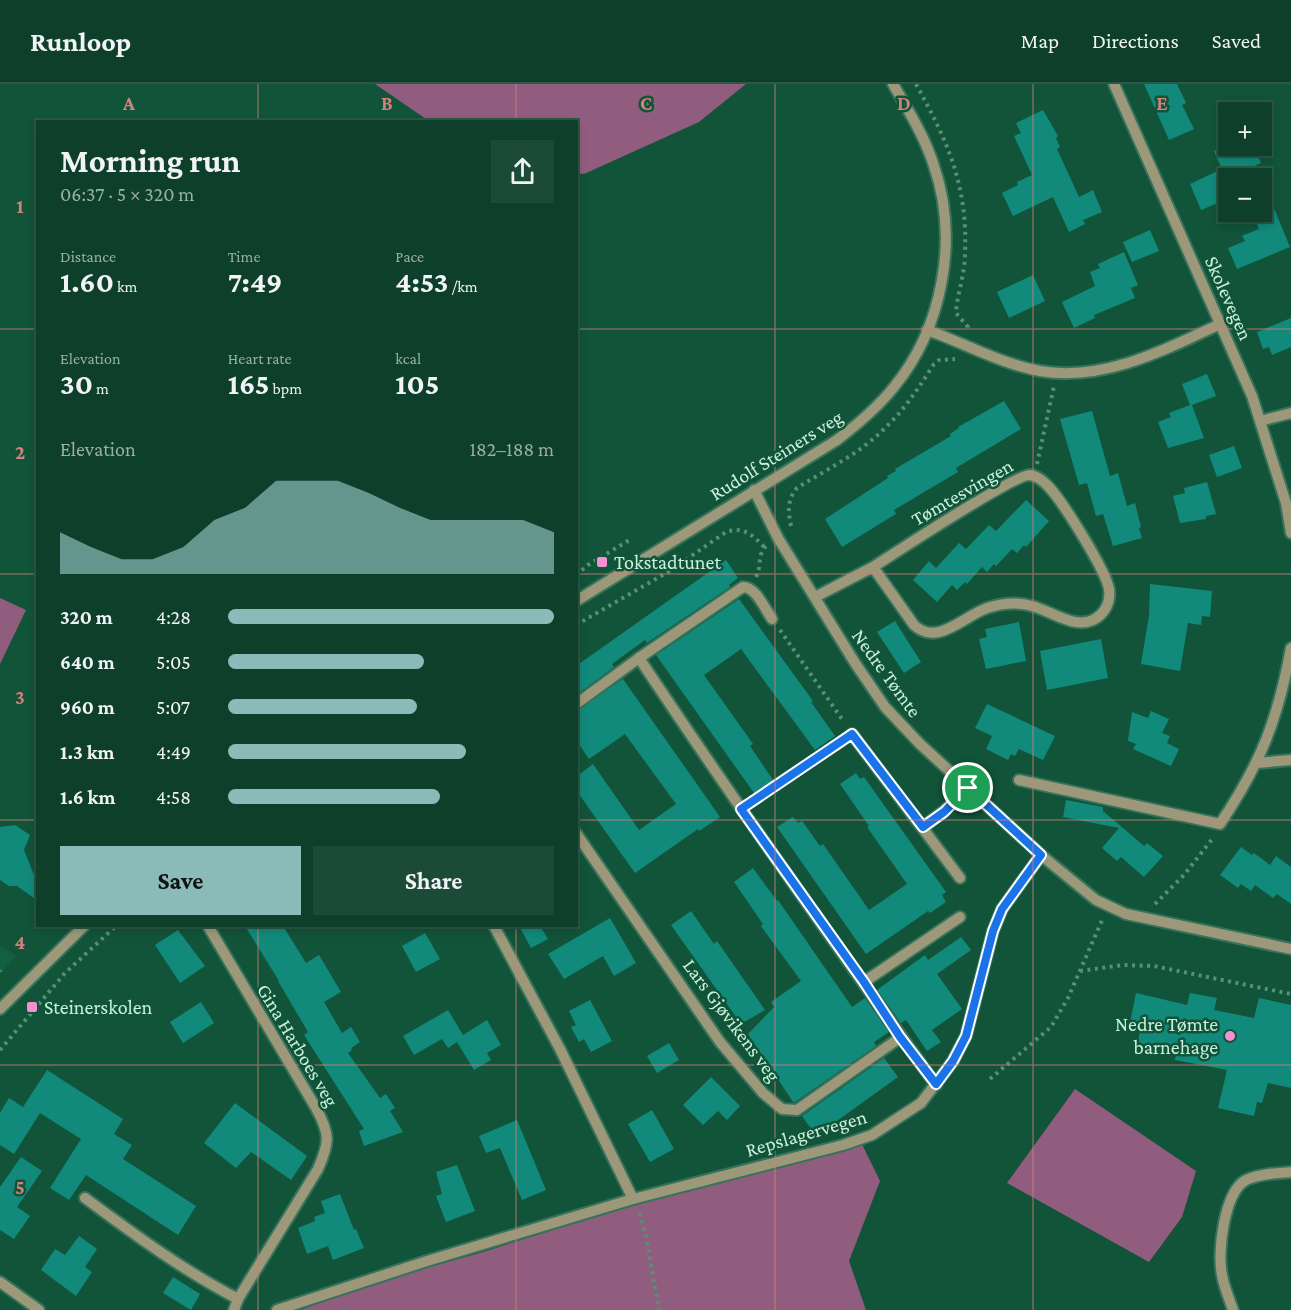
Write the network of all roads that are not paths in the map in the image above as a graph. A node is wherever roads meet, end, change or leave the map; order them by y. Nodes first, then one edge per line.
1 (893, 84) edge
2 (1114, 84) edge
3 (1220, 324) junction
4 (927, 330) junction
5 (1291, 413) edge
6 (1260, 421) junction
7 (754, 490) junction
8 (1291, 533) edge
9 (873, 567) junction
10 (815, 597) junction
11 (578, 600) edge
12 (772, 619) road end
13 (1291, 648) edge
14 (639, 658) junction
15 (578, 703) edge
16 (852, 734) road end
17 (1291, 760) edge
18 (1257, 763) junction
19 (1019, 780) dead end
20 (968, 788) junction
21 (923, 827) junction
22 (578, 836) edge
23 (1041, 855) junction
24 (960, 878) dead end
25 (960, 917) dead end
26 (83, 927) edge
27 (209, 927) edge
28 (495, 927) edge
29 (1291, 949) edge
30 (864, 982) junction
31 (0, 1009) edge
32 (900, 1037) junction
33 (936, 1084) junction
34 (1291, 1172) edge
35 (85, 1198) dead end
36 (633, 1198) junction
37 (0, 1282) edge
38 (236, 1304) edge
39 (39, 1310) edge
40 (277, 1310) edge
41 (1233, 1310) edge

1 - 4 street, Rudolf Steiners veg
2 - 3 street, Skolevegen
3 - 4 street
3 - 6 street, Skolevegen
4 - 7 street, Rudolf Steiners veg
5 - 6 street
6 - 8 street, Skolevegen
7 - 10 street, Nedre Tømte
7 - 11 street, Rudolf Steiners veg
9 - 9 street, Tømtesvingen
9 - 10 street, Tømtesvingen
10 - 20 street, Nedre Tømte
12 - 14 street
13 - 18 street
14 - 15 street
14 - 30 street
16 - 21 street
17 - 18 street
18 - 19 street
20 - 21 street
20 - 23 street, Nedre Tømte
21 - 24 street
22 - 32 street, Lars Gjøvikens veg
23 - 29 street, Nedre Tømte
23 - 33 street, Repslagervegen
25 - 30 street
26 - 31 street
27 - 38 street, Gina Harboes veg
28 - 36 street
30 - 32 street
32 - 33 street
33 - 36 street, Repslagervegen
34 - 41 street
35 - 38 street
36 - 40 street, Repslagervegen
37 - 39 street

